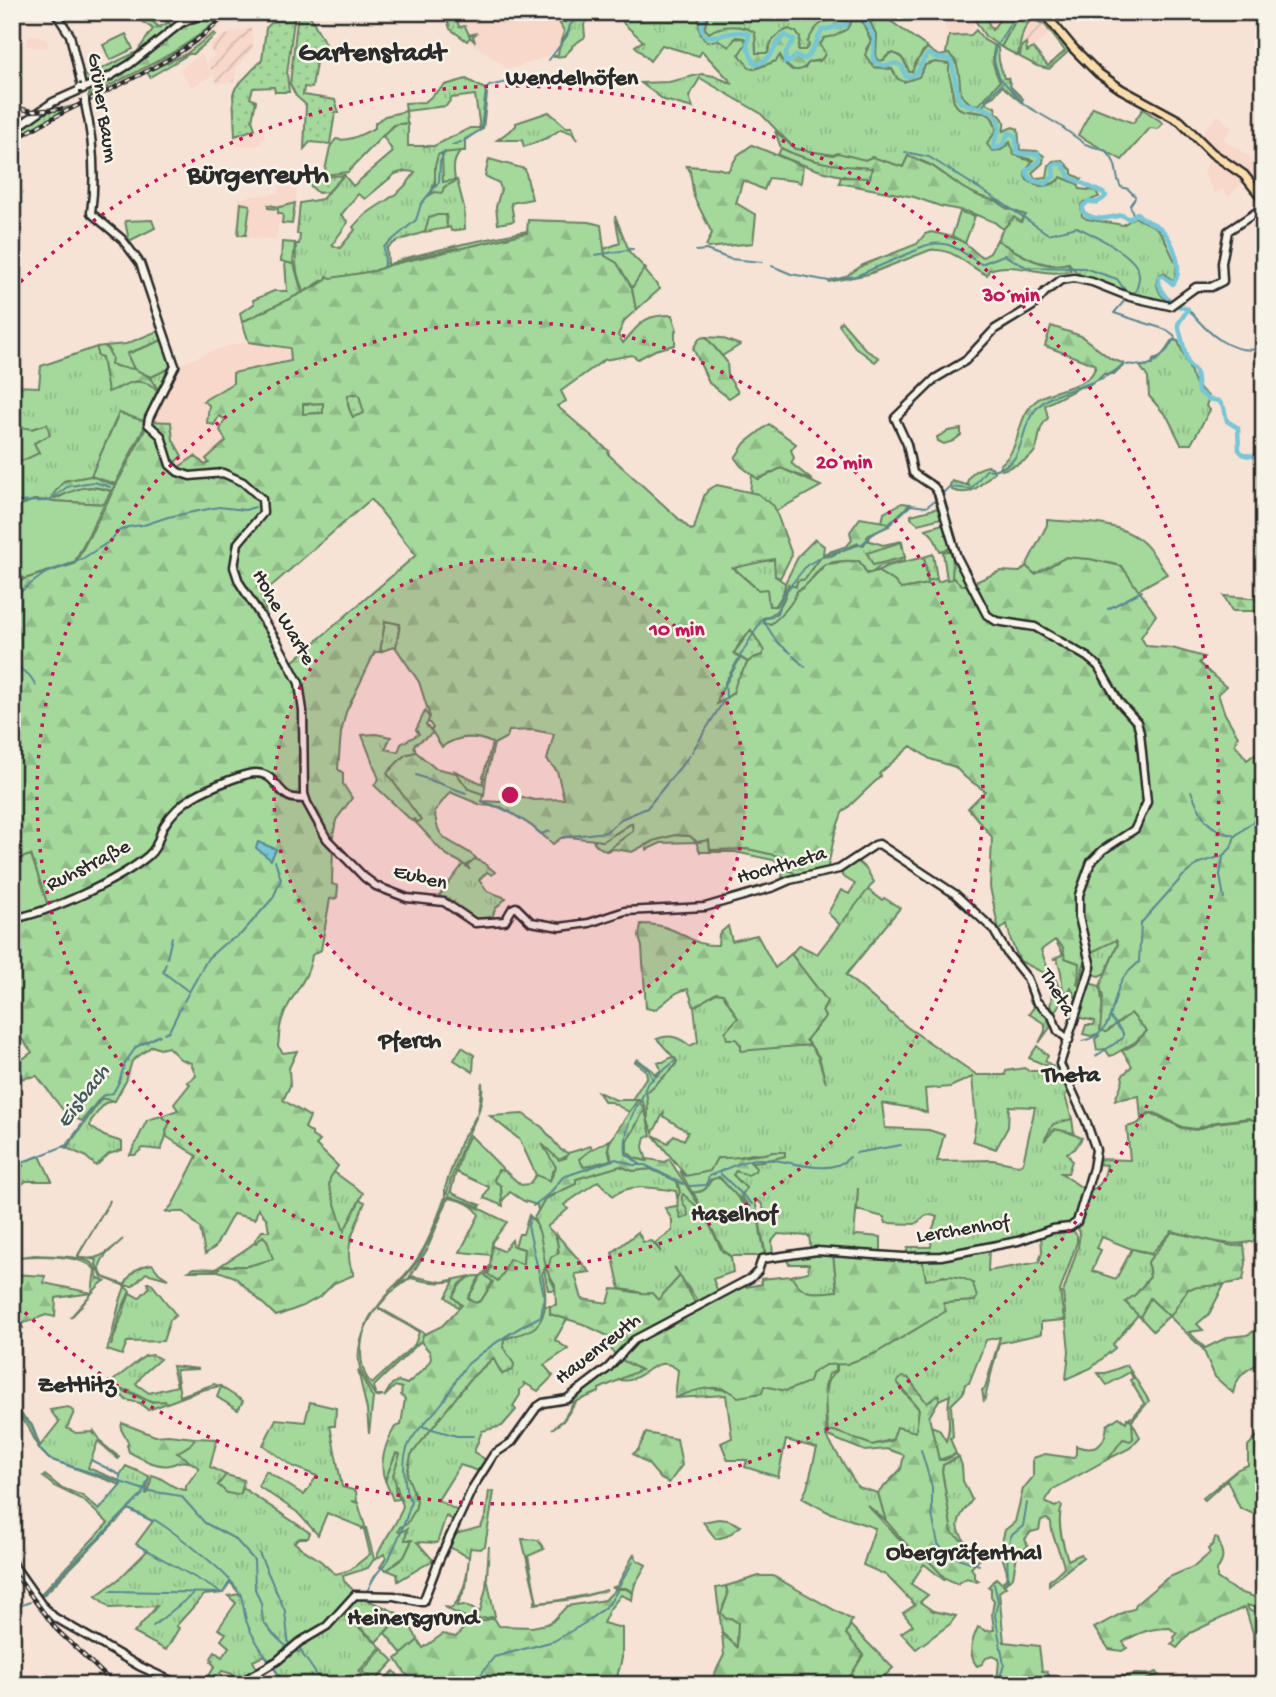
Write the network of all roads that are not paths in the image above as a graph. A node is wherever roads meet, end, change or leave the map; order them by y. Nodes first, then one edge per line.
1 (55, 12) edge
2 (228, 12) edge
3 (243, 12) edge
4 (1043, 12) edge
5 (181, 23) junction
6 (170, 31) junction
7 (164, 37) junction
8 (82, 88) junction
9 (15, 129) edge
10 (1264, 200) edge
11 (1264, 207) edge
12 (174, 368) joint
13 (299, 683) joint
14 (305, 799) junction
15 (705, 907) joint
16 (12, 919) edge
17 (998, 935) joint
18 (1069, 1040) junction
19 (1073, 1225) joint
20 (697, 1304) joint
21 (12, 1563) edge
22 (180, 1685) edge
23 (236, 1685) edge

1 - 8 street, Grüner Baum
2 - 5 street
3 - 7 street
4 - 10 main road
5 - 6 street
5 - 6 street
6 - 7 street
7 - 8 street
8 - 9 street
8 - 12 street, Grüner Baum
11 - 18 street
12 - 13 street, Hohe Warte
13 - 14 street, Euben
14 - 15 street, Euben
14 - 16 street, Ruhstraße
15 - 17 street, Hochtheta
17 - 18 street, Theta
18 - 19 street, Theta
19 - 20 street, Lerchenhof
20 - 23 street, Hauenreuth
21 - 22 street

